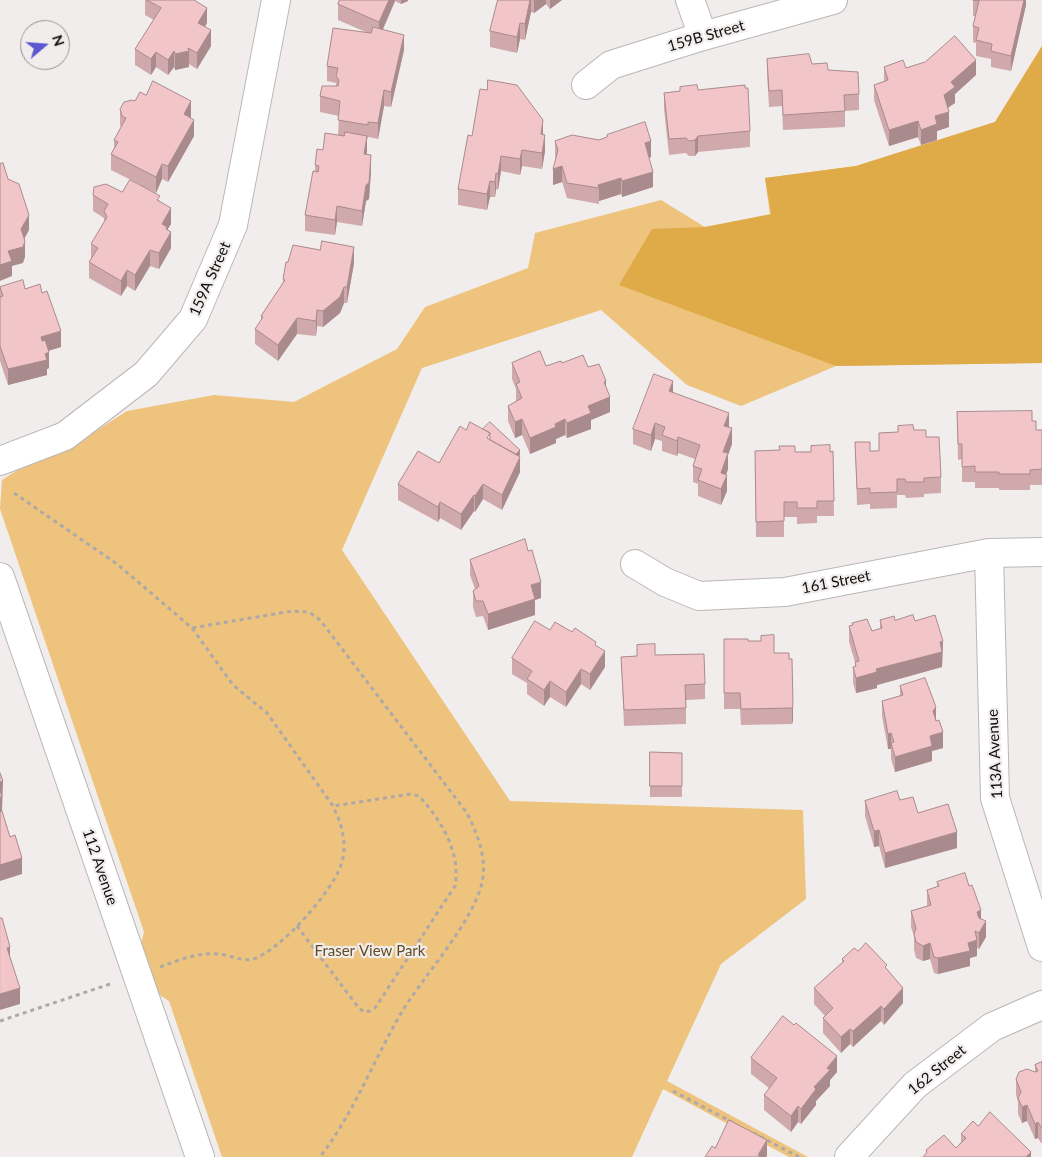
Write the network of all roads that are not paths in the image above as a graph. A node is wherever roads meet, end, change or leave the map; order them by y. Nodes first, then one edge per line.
1 (276, 0) edge
2 (690, 0) edge
3 (833, 0) edge
4 (703, 36) junction
5 (586, 85) dead end
6 (0, 461) edge
7 (1042, 552) edge
8 (988, 553) junction
9 (636, 564) dead end
10 (0, 577) edge
11 (1042, 947) edge
12 (1042, 1005) edge
13 (200, 1157) edge
14 (850, 1157) edge

1 - 6 street, 159A Street
2 - 4 street
3 - 4 street, 159B Street
4 - 5 street, 159B Street
7 - 8 street, 161 Street
8 - 9 street, 161 Street
8 - 11 street, 113A Avenue
10 - 13 street, 112 Avenue
12 - 14 street, 162 Street

